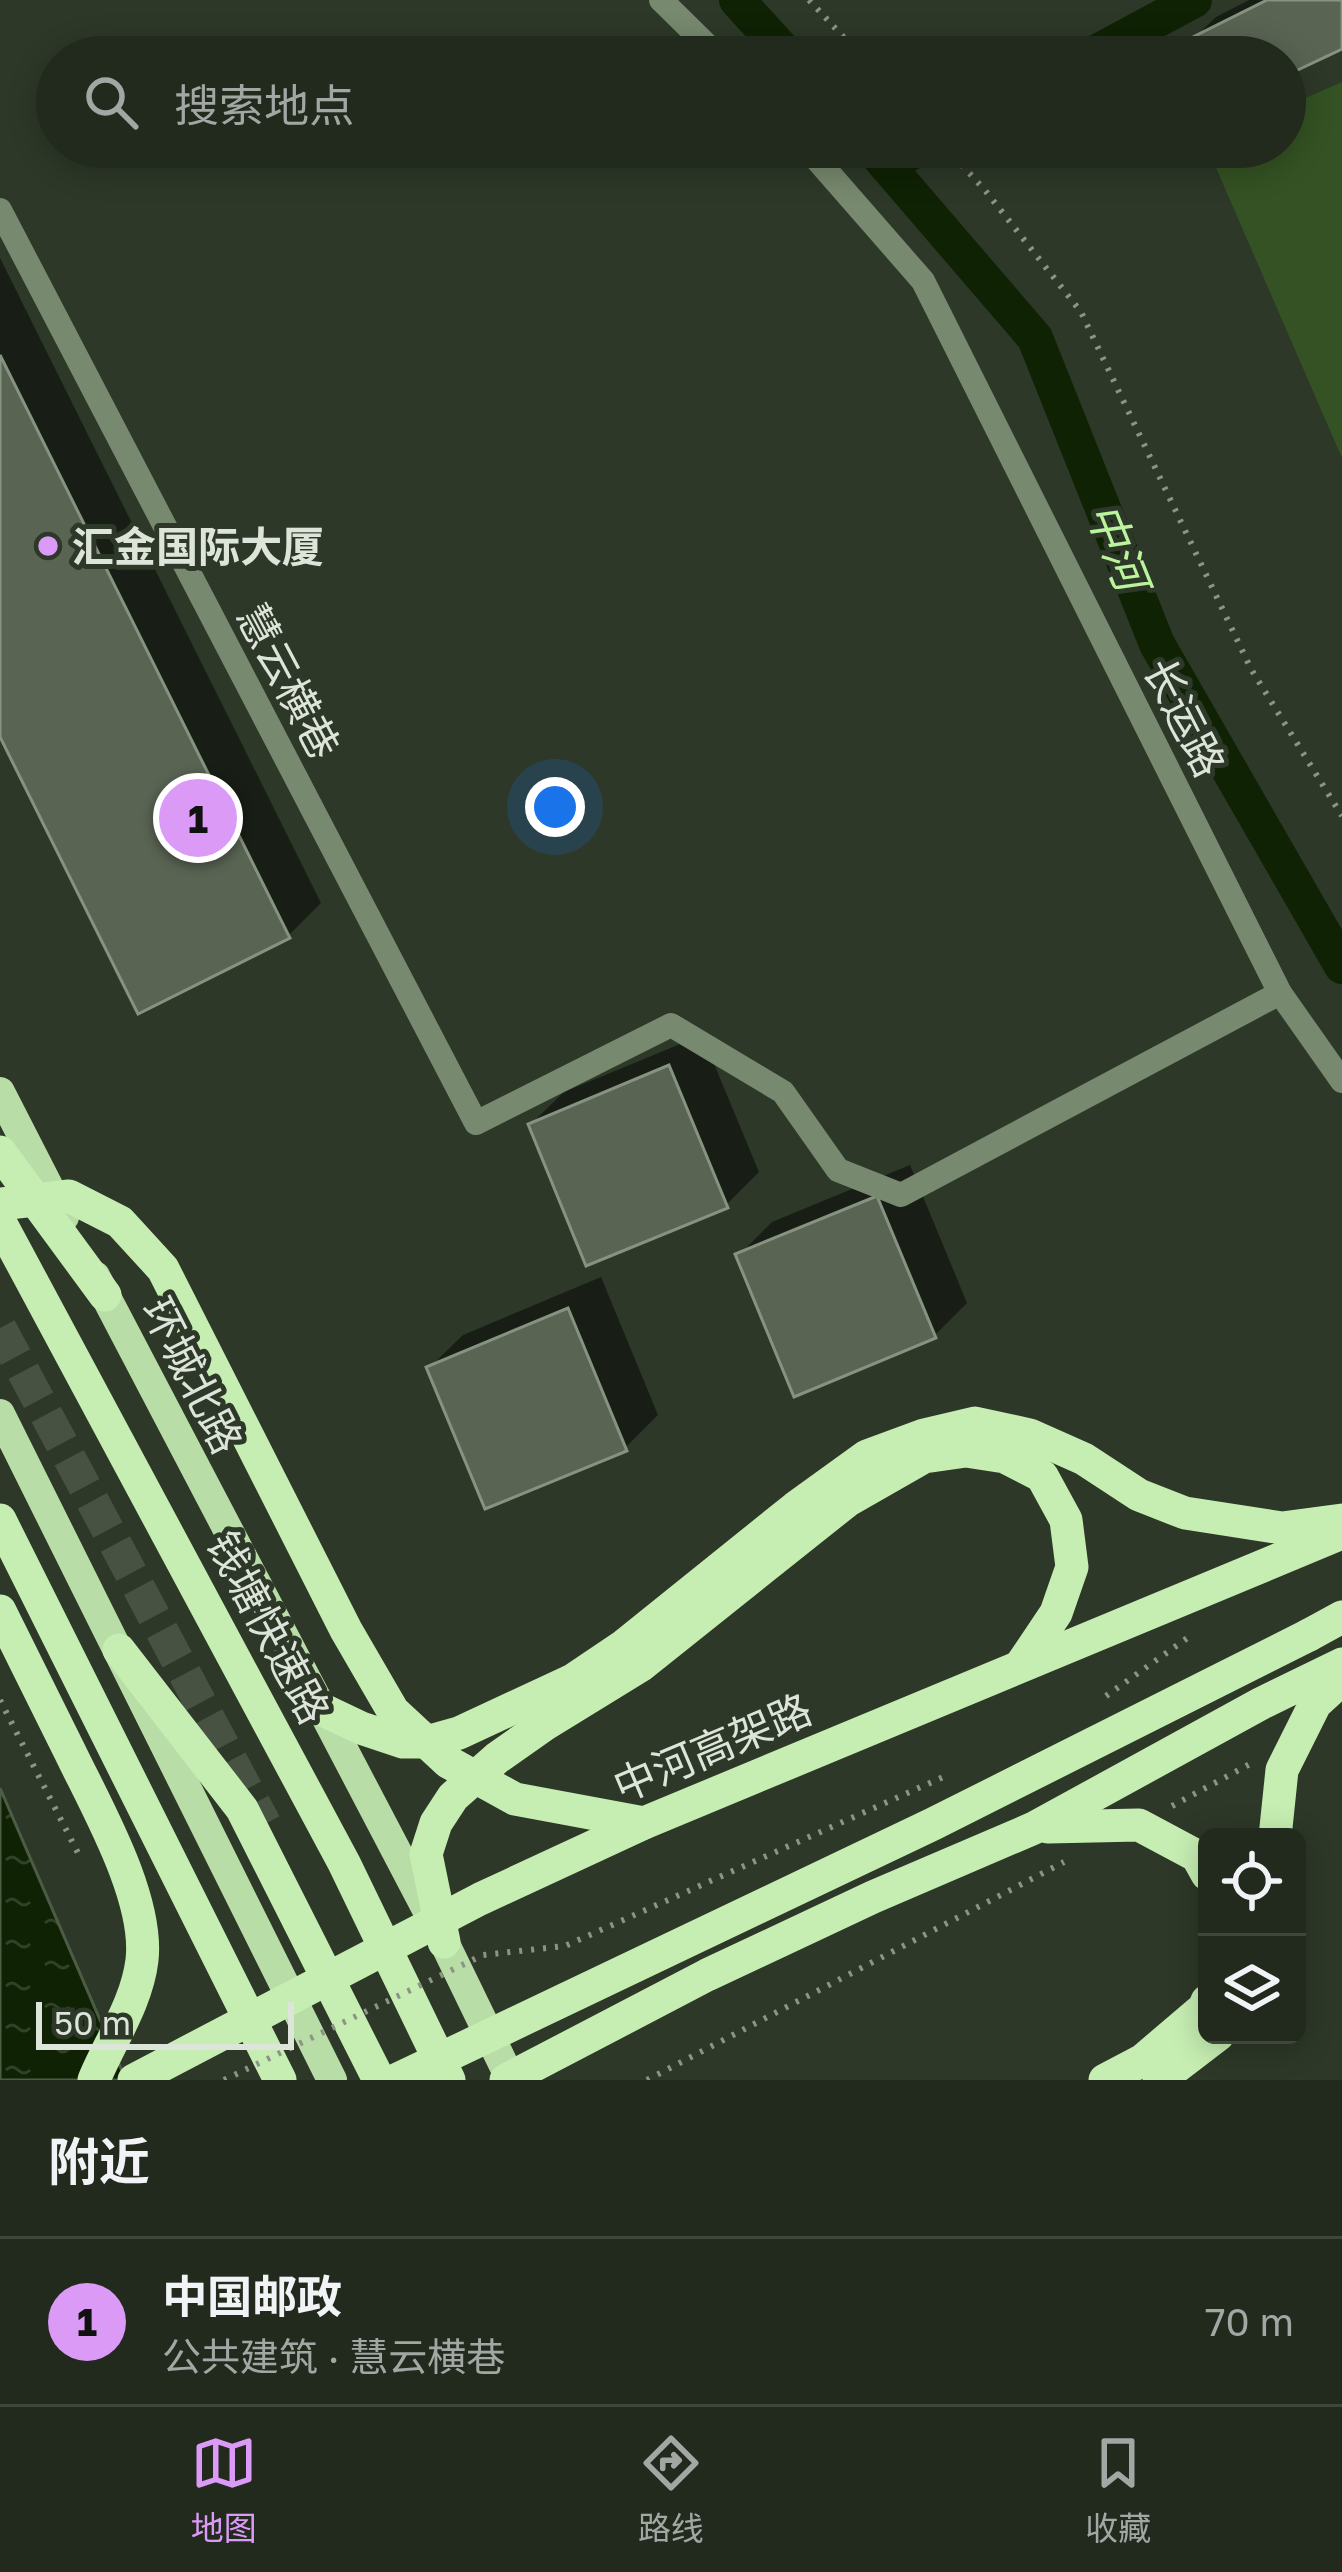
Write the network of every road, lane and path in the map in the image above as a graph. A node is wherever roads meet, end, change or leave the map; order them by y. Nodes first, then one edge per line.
1 (661, 0) edge
2 (809, 0) edge
3 (698, 36) edge
4 (842, 36) edge
5 (824, 168) edge
6 (965, 168) edge
7 (0, 210) edge
8 (1342, 816) edge
9 (1280, 993) junction
10 (1342, 1081) edge
11 (0, 1092) edge
12 (0, 1152) edge
13 (0, 1204) edge
14 (0, 1222) edge
15 (104, 1294) junction
16 (0, 1414) edge
17 (0, 1520) edge
18 (1342, 1520) edge
19 (1342, 1533) edge
20 (0, 1611) edge
21 (1342, 1617) edge
22 (119, 1650) junction
23 (1342, 1664) edge
24 (1021, 1665) junction
25 (1342, 1679) edge
26 (321, 1708) junction
27 (537, 1713) junction
28 (958, 1770) dead end
29 (1214, 1783) dead end
30 (1172, 1805) dead end
31 (644, 1823) junction
32 (1034, 1828) junction
33 (1276, 1828) edge
34 (1198, 1858) edge
35 (1067, 1860) dead end
36 (444, 1942) junction
37 (1198, 2015) edge
38 (1201, 2044) edge
39 (1151, 2070) edge
40 (94, 2080) edge
41 (134, 2080) edge
42 (224, 2080) edge
43 (280, 2080) edge
44 (332, 2080) edge
45 (379, 2080) edge
46 (396, 2080) edge
47 (449, 2080) edge
48 (508, 2080) edge
49 (647, 2080) edge
50 (1105, 2080) edge

1 - 3 street
2 - 4 path
5 - 9 street, 长运路
6 - 8 path
7 - 9 street, 慧云横巷
9 - 10 street, 长运路
11 - 15 main road, 环城北路
12 - 15 highway
13 - 31 highway, bridge
14 - 47 highway, 钱塘快速路
15 - 26 main road, 环城北路
16 - 22 main road
17 - 43 highway
18 - 27 highway
19 - 24 highway, 中河高架路, bridge
20 - 40 highway, bridge
21 - 46 highway, bridge
22 - 44 main road
22 - 45 highway
23 - 32 highway, bridge
24 - 27 highway
24 - 31 highway, 中河高架路, bridge
25 - 33 highway, bridge
26 - 27 highway
26 - 36 main road, 环城北路
27 - 36 highway
28 - 42 path, bridge
29 - 30 path
31 - 41 highway, 中河高架路, bridge
32 - 34 highway, bridge
32 - 48 highway, bridge
35 - 49 path
36 - 48 main road, 环城北路
37 - 39 highway
38 - 39 highway
39 - 50 highway

